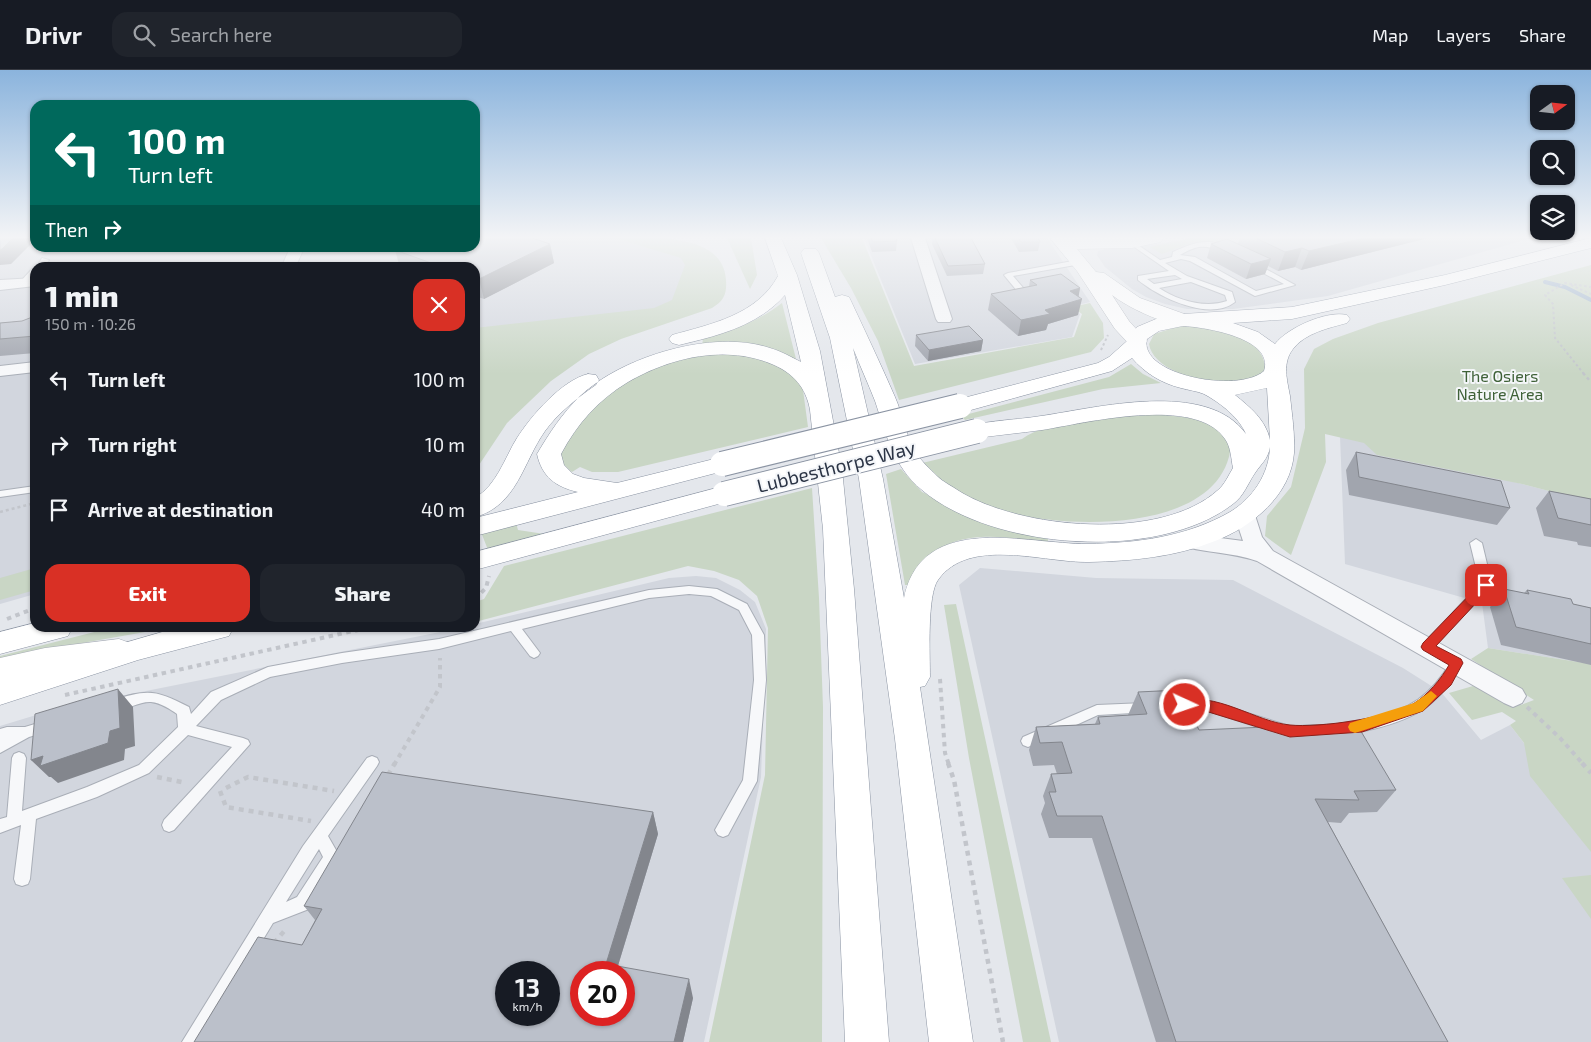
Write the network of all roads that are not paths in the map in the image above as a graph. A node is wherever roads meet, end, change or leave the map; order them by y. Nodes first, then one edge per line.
1 (16, 283) edge
2 (784, 283) edge
3 (790, 283) edge
4 (820, 283) edge
5 (830, 283) edge
6 (933, 283) edge
7 (1015, 283) edge
8 (1094, 283) edge
9 (1107, 283) edge
10 (1147, 283) edge
11 (1173, 283) edge
12 (1204, 283) edge
13 (1234, 283) edge
14 (1288, 283) edge
15 (1430, 283) edge
16 (1466, 283) edge
17 (0, 285) edge
18 (1152, 287) junction
19 (1021, 290) edge
20 (944, 319) dead end
21 (1186, 320) junction
22 (1136, 342) junction
23 (30, 368) edge
24 (1276, 368) junction
25 (0, 371) edge
26 (1203, 386) junction
27 (820, 397) junction
28 (977, 431) junction
29 (515, 465) junction
30 (1246, 468) junction
31 (30, 490) edge
32 (615, 490) junction
33 (0, 494) edge
34 (724, 494) junction
35 (480, 506) edge
36 (535, 511) junction
37 (1245, 514) junction
38 (480, 526) edge
39 (1190, 541) junction
40 (1476, 543) dead end
41 (1265, 556) junction
42 (482, 568) edge
43 (514, 627) junction
44 (42, 632) edge
45 (202, 632) edge
46 (0, 643) edge
47 (1428, 647) junction
48 (136, 649) junction
49 (534, 653) dead end
50 (1456, 663) junction
51 (0, 670) edge
52 (0, 692) edge
53 (1513, 696) road end
54 (106, 708) edge
55 (61, 722) edge
56 (185, 729) junction
57 (1330, 729) edge
58 (1300, 730) edge
59 (25, 733) junction
60 (0, 735) edge
61 (912, 739) junction
62 (1028, 741) dead end
63 (0, 747) edge
64 (19, 758) dead end
65 (372, 762) dead end
66 (29, 816) junction
67 (7, 824) edge
68 (169, 825) dead end
69 (317, 829) junction
70 (723, 830) dead end
71 (22, 878) dead end
72 (267, 917) junction
73 (191, 1042) edge
74 (867, 1042) edge
75 (951, 1042) edge

1 - 17 street
2 - 29 main road
3 - 27 main road
4 - 61 main road
5 - 30 main road
6 - 20 street
7 - 19 lane
8 - 22 main road
9 - 21 main road
10 - 18 lane
11 - 18 lane
12 - 18 lane
13 - 14 lane
15 - 21 main road
16 - 24 main road
21 - 22 main road, Lubbesthorpe Way
21 - 24 main road
22 - 26 main road
22 - 32 main road, Lubbesthorpe Way, bridge
23 - 25 street
24 - 26 main road
24 - 37 main road
26 - 28 main road, Lubbesthorpe Way
26 - 30 main road
27 - 32 main road
27 - 74 main road
28 - 30 main road
28 - 34 main road, Lubbesthorpe Way, bridge
29 - 35 main road
29 - 36 main road
31 - 33 lane
32 - 36 main road, Lubbesthorpe Way
34 - 36 main road
34 - 42 main road, Lubbesthorpe Way
36 - 38 main road, Lubbesthorpe Way
37 - 39 main road
37 - 41 street
39 - 41 street
39 - 61 main road
40 - 47 lane
41 - 47 street
43 - 49 lane
43 - 56 lane
43 - 70 lane
44 - 46 main road
45 - 48 main road
47 - 50 street
48 - 51 main road
48 - 52 main road
50 - 53 street
50 - 57 lane
54 - 56 lane
55 - 59 lane
56 - 66 lane
56 - 68 lane
58 - 62 lane
59 - 60 lane
59 - 63 lane
61 - 75 main road
64 - 67 lane
65 - 69 lane
66 - 67 lane
66 - 71 lane
69 - 72 lane
69 - 72 lane
72 - 73 lane

